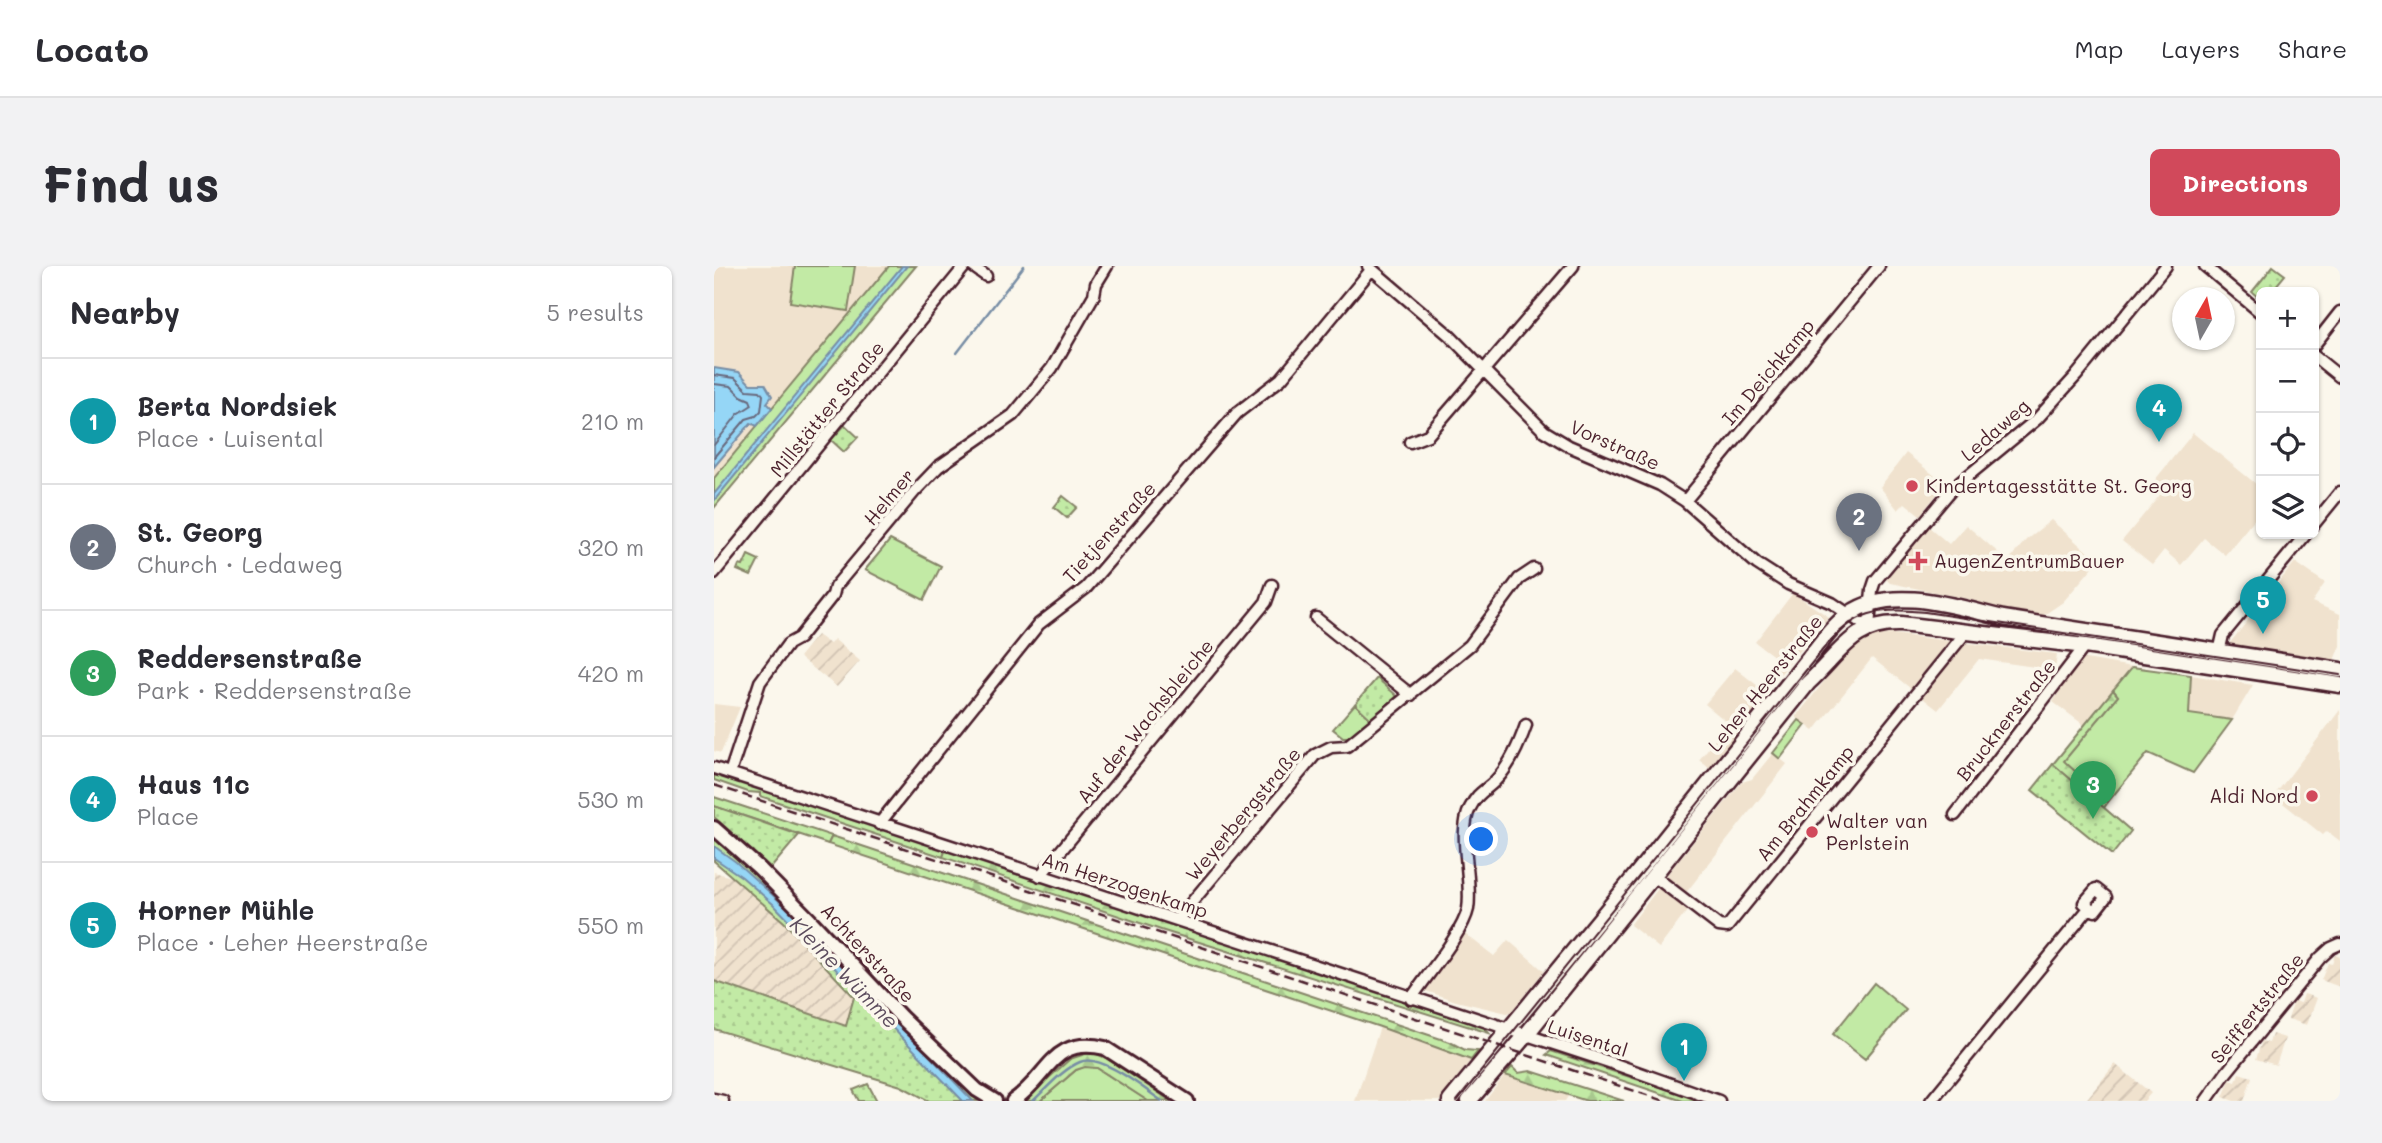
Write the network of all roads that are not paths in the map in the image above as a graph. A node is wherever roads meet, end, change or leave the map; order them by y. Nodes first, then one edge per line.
1 (965, 266) edge
2 (972, 266) edge
3 (1107, 266) edge
4 (1573, 266) edge
5 (1879, 266) edge
6 (2166, 266) edge
7 (2205, 266) edge
8 (1370, 268) edge
9 (986, 276) dead end
10 (2256, 309) edge
11 (2340, 312) edge
12 (2319, 339) edge
13 (2319, 360) edge
14 (1483, 370) junction
15 (2340, 377) edge
16 (1410, 442) dead end
17 (2340, 492) edge
18 (1685, 501) junction
19 (2319, 518) edge
20 (2302, 539) edge
21 (1534, 569) dead end
22 (714, 573) edge
23 (1272, 585) dead end
24 (1871, 603) junction
25 (1848, 614) junction
26 (1316, 618) dead end
27 (1869, 628) junction
28 (1966, 632) junction
29 (2085, 646) junction
30 (2219, 652) junction
31 (2340, 670) edge
32 (2340, 685) edge
33 (1411, 695) junction
34 (1526, 725) dead end
35 (714, 768) edge
36 (730, 774) junction
37 (1955, 816) dead end
38 (879, 824) junction
39 (714, 828) edge
40 (1040, 876) junction
41 (1654, 876) junction
42 (2090, 907) dead end
43 (1177, 920) junction
44 (2340, 944) edge
45 (1411, 999) junction
46 (1508, 1029) junction
47 (1526, 1035) junction
48 (714, 1099) edge
49 (723, 1101) edge
50 (995, 1101) edge
51 (1013, 1101) edge
52 (1187, 1101) edge
53 (1450, 1101) edge
54 (1469, 1101) edge
55 (1719, 1101) edge
56 (1931, 1101) edge
57 (2206, 1101) edge

1 - 22 street, Millstätter Straße
2 - 9 street
3 - 36 street, Helmer
4 - 14 street
5 - 18 street, Im Deichkamp
6 - 24 street, Ledaweg
7 - 10 street
8 - 14 street, Vorstraße
8 - 38 street, Tietjenstraße
11 - 12 street
13 - 15 street
14 - 16 street
14 - 18 street, Vorstraße
17 - 19 street
18 - 25 street, Vorstraße
20 - 30 street
21 - 33 street, Weyerbergstraße
23 - 40 street, Auf der Wachsbleiche
24 - 25 main road, Leher Heerstraße
24 - 27 street, Ledaweg
24 - 30 main road, Leher Heerstraße
25 - 27 street, Vorstraße
25 - 46 main road, Leher Heerstraße
26 - 33 street
27 - 28 main road
27 - 41 main road, Leher Heerstraße
28 - 29 main road
28 - 41 street, Am Brahmkamp
29 - 32 main road
29 - 37 street, Brucknerstraße
30 - 31 main road, Leher Heerstraße
33 - 43 street, Weyerbergstraße
34 - 45 street
35 - 36 street, Am Herzogenkamp
36 - 38 street, Am Herzogenkamp
38 - 40 street, Am Herzogenkamp
39 - 50 street, Achterstraße
40 - 43 street, Am Herzogenkamp
41 - 47 main road, Leher Heerstraße
42 - 56 street
43 - 45 street, Am Herzogenkamp
44 - 57 street, Seiffertstraße
45 - 46 street, Am Herzogenkamp
46 - 47 street, Am Herzogenkamp
46 - 53 main road, Leher Heerstraße
47 - 54 main road, Leher Heerstraße
47 - 55 street, Luisental
48 - 49 street
51 - 52 street

